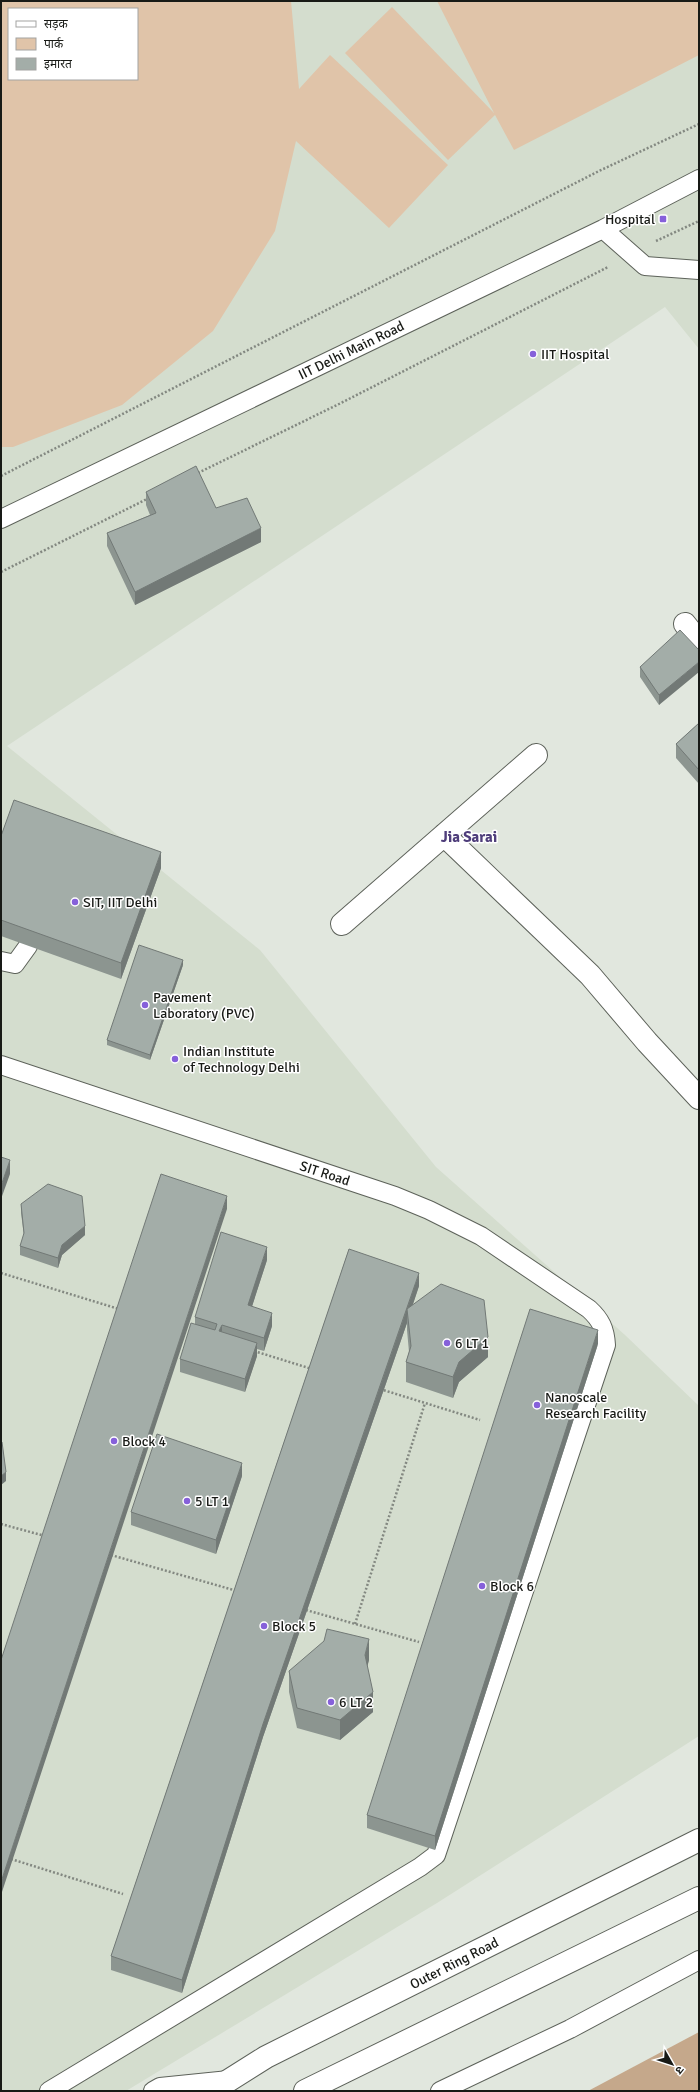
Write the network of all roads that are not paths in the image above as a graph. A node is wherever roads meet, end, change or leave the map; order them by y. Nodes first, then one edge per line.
1 (699, 179) edge
2 (603, 229) junction
3 (699, 270) edge
4 (1, 519) edge
5 (685, 624) dead end
6 (699, 642) edge
7 (536, 755) dead end
8 (444, 835) junction
9 (342, 924) dead end
10 (28, 946) edge
11 (1, 961) edge
12 (1, 1065) edge
13 (699, 1098) edge
14 (699, 1840) edge
15 (699, 1898) edge
16 (699, 1960) edge
17 (220, 2086) edge
18 (49, 2091) edge
19 (154, 2091) edge
20 (305, 2091) edge
21 (440, 2091) edge

1 - 2 lane, IIT Delhi Main Road
2 - 3 lane
2 - 4 lane, IIT Delhi Main Road
5 - 6 main road
7 - 8 main road
8 - 9 main road
8 - 13 main road
10 - 11 lane
12 - 18 lane, SIT Road
14 - 17 main road, Outer Ring Road
15 - 20 main road
16 - 21 lane
17 - 19 lane

